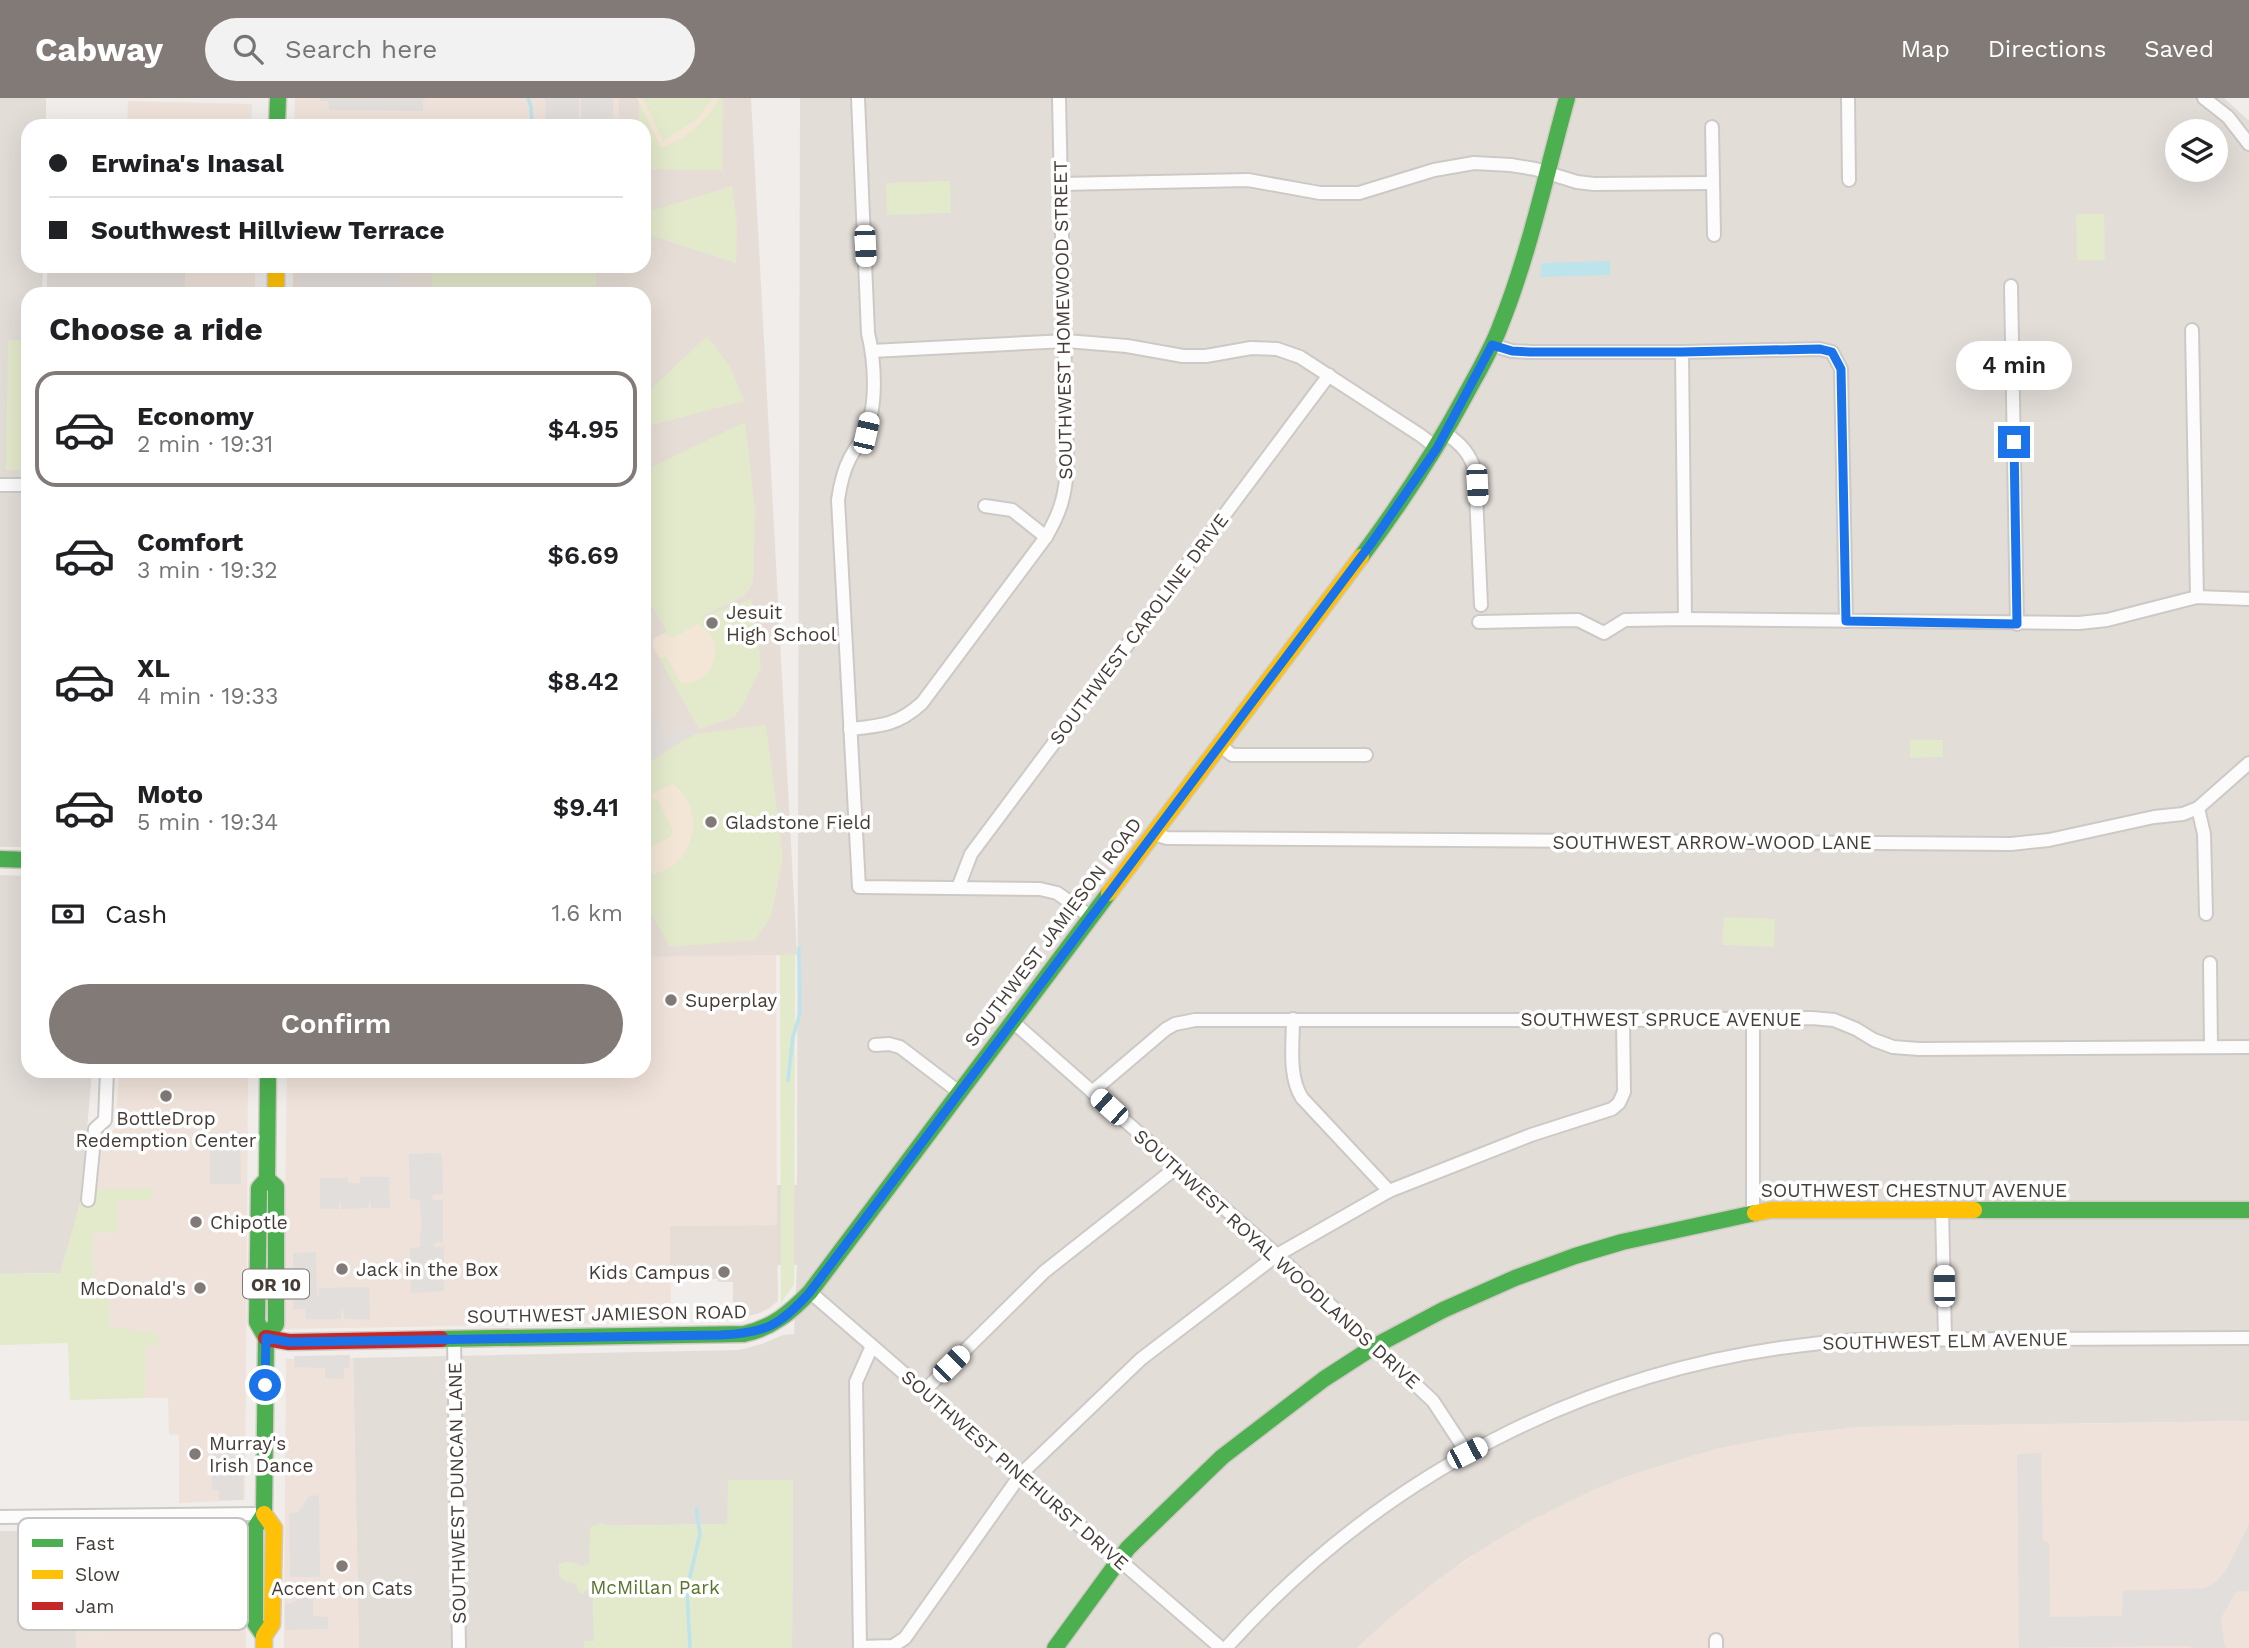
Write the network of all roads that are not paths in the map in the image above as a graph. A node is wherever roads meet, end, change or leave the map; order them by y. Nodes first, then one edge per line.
1 (278, 98) edge
2 (858, 98) edge
3 (1059, 98) edge
4 (1567, 98) edge
5 (1848, 98) edge
6 (2204, 98) edge
7 (277, 119) edge
8 (1712, 127) dead end
9 (2249, 144) edge
10 (1546, 172) junction
11 (1849, 180) dead end
12 (1713, 183) junction
13 (1061, 184) junction
14 (1714, 235) dead end
15 (2011, 286) dead end
16 (2192, 330) dead end
17 (1066, 341) junction
18 (1492, 345) junction
19 (872, 351) junction
20 (1682, 352) junction
21 (1329, 375) junction
22 (1445, 433) junction
23 (1437, 448) junction
24 (0, 485) edge
25 (21, 485) edge
26 (985, 506) dead end
27 (1046, 537) junction
28 (2197, 597) junction
29 (2249, 599) edge
30 (1481, 605) dead end
31 (1685, 619) junction
32 (1846, 621) junction
33 (1479, 622) dead end
34 (2017, 624) junction
35 (850, 729) junction
36 (1220, 745) junction
37 (1366, 755) dead end
38 (2249, 763) edge
39 (2198, 808) junction
40 (1154, 834) junction
41 (0, 859) edge
42 (21, 860) edge
43 (958, 888) junction
44 (2206, 914) dead end
45 (1091, 917) junction
46 (2210, 963) dead end
47 (1293, 1019) junction
48 (1623, 1020) junction
49 (1753, 1020) junction
50 (1012, 1021) junction
51 (875, 1045) dead end
52 (2211, 1046) junction
53 (2249, 1046) edge
54 (107, 1078) edge
55 (268, 1078) edge
56 (959, 1092) junction
57 (1092, 1092) junction
58 (1177, 1167) junction
59 (1389, 1191) junction
60 (88, 1200) dead end
61 (1942, 1209) junction
62 (2249, 1210) edge
63 (1753, 1212) junction
64 (1277, 1255) junction
65 (810, 1292) junction
66 (266, 1338) junction
67 (1945, 1338) junction
68 (2249, 1338) edge
69 (454, 1339) junction
70 (872, 1346) junction
71 (1375, 1346) junction
72 (925, 1390) junction
73 (1467, 1453) junction
74 (1021, 1474) junction
75 (264, 1514) junction
76 (0, 1517) edge
77 (1118, 1560) junction
78 (264, 1642) edge
79 (460, 1648) edge
80 (860, 1648) edge
81 (1055, 1648) edge
82 (1223, 1648) edge

1 - 7 street
2 - 19 street
3 - 13 street, SOUTHWEST HOMEWOOD STREET
4 - 10 street, SOUTHWEST JAMIESON ROAD
5 - 11 street
6 - 9 street
8 - 12 street
10 - 12 street
10 - 13 street
10 - 18 street, SOUTHWEST JAMIESON ROAD
12 - 14 street
13 - 17 street, SOUTHWEST HOMEWOOD STREET
15 - 34 street
16 - 28 street
17 - 19 street
17 - 21 street
17 - 27 street, SOUTHWEST HOMEWOOD STREET
18 - 20 street
18 - 22 street, SOUTHWEST JAMIESON ROAD
19 - 35 street
20 - 31 street
20 - 32 street
21 - 23 street
21 - 43 street, SOUTHWEST CAROLINE DRIVE
22 - 23 street, SOUTHWEST JAMIESON ROAD
22 - 30 street
23 - 36 street, SOUTHWEST JAMIESON ROAD
24 - 25 street
26 - 27 street
27 - 35 street, SOUTHWEST HOMEWOOD STREET
28 - 29 street
28 - 34 street
31 - 32 street
31 - 33 street
32 - 34 street
35 - 43 street
36 - 37 street
36 - 40 street, SOUTHWEST JAMIESON ROAD
38 - 39 street, SOUTHWEST ARROW-WOOD LANE
39 - 40 street, SOUTHWEST ARROW-WOOD LANE
39 - 44 street
40 - 45 street, SOUTHWEST JAMIESON ROAD
41 - 42 street
43 - 45 street
45 - 50 street, SOUTHWEST JAMIESON ROAD
46 - 52 street
47 - 48 street, SOUTHWEST SPRUCE AVENUE
47 - 57 street, SOUTHWEST SPRUCE AVENUE
47 - 59 street
48 - 49 street, SOUTHWEST SPRUCE AVENUE
48 - 59 street
49 - 52 street, SOUTHWEST SPRUCE AVENUE
49 - 63 street
50 - 56 street, SOUTHWEST JAMIESON ROAD
50 - 57 street, SOUTHWEST ROYAL WOODLANDS DRIVE
51 - 56 street
52 - 53 street, SOUTHWEST SPRUCE AVENUE
54 - 60 street
55 - 66 street, OR 10
56 - 65 street, SOUTHWEST JAMIESON ROAD
57 - 58 street, SOUTHWEST ROYAL WOODLANDS DRIVE
58 - 64 street, SOUTHWEST ROYAL WOODLANDS DRIVE
58 - 72 street
59 - 64 street
61 - 62 street, SOUTHWEST CHESTNUT AVENUE
61 - 63 street, SOUTHWEST CHESTNUT AVENUE
61 - 67 street
63 - 71 street, SOUTHWEST CHESTNUT AVENUE
64 - 71 street, SOUTHWEST ROYAL WOODLANDS DRIVE
64 - 74 street
65 - 69 street, SOUTHWEST JAMIESON ROAD
65 - 70 street, SOUTHWEST PINEHURST DRIVE
66 - 69 street, SOUTHWEST JAMIESON ROAD
66 - 75 street, OR 10
67 - 68 street, SOUTHWEST ELM AVENUE
67 - 73 street, SOUTHWEST ELM AVENUE
69 - 79 street, SOUTHWEST DUNCAN LANE
70 - 72 street, SOUTHWEST PINEHURST DRIVE
70 - 80 street
71 - 73 street, SOUTHWEST ROYAL WOODLANDS DRIVE
71 - 77 street, SOUTHWEST CHESTNUT AVENUE
72 - 74 street, SOUTHWEST PINEHURST DRIVE
73 - 82 street, SOUTHWEST ELM AVENUE
74 - 77 street, SOUTHWEST PINEHURST DRIVE
74 - 80 street
75 - 76 street
75 - 78 street, OR 10
77 - 81 street, SOUTHWEST CHESTNUT AVENUE
77 - 82 street, SOUTHWEST PINEHURST DRIVE

